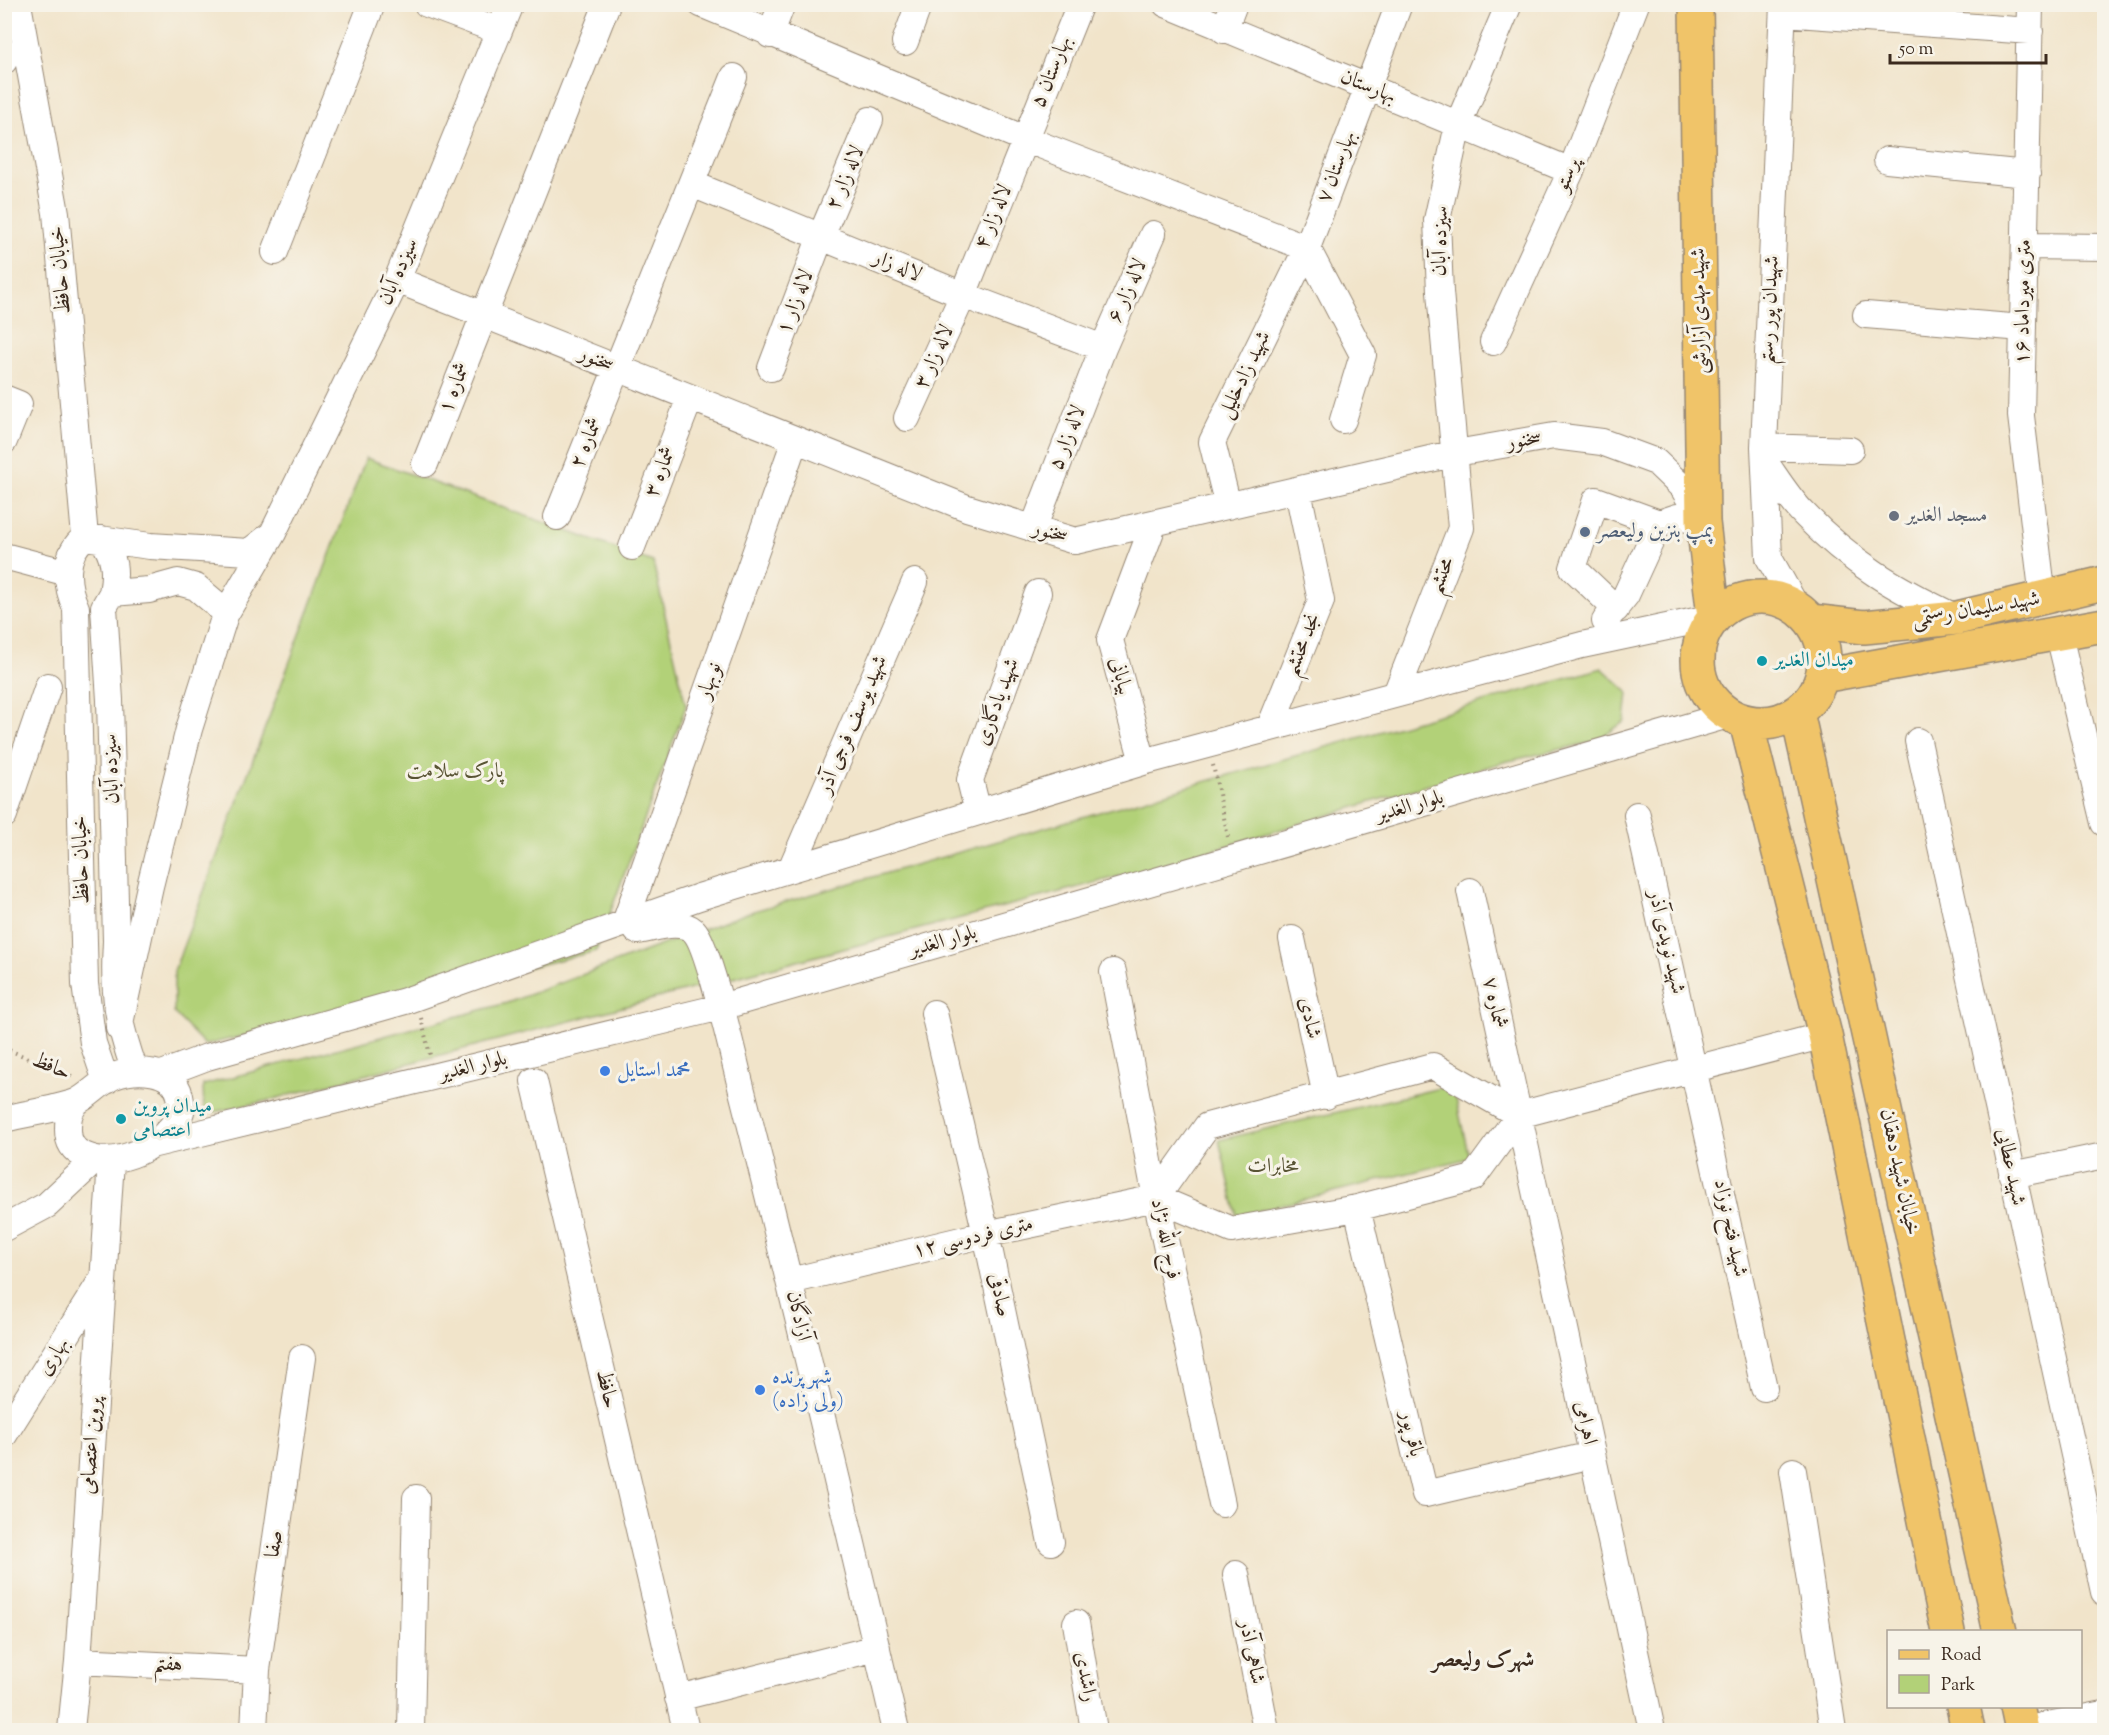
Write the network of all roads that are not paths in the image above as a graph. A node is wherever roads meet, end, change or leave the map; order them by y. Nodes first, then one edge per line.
1 (372, 4) edge
2 (427, 4) edge
3 (510, 4) edge
4 (607, 4) edge
5 (701, 4) edge
6 (782, 4) edge
7 (919, 4) edge
8 (1080, 4) edge
9 (1166, 4) edge
10 (1234, 4) edge
11 (1398, 4) edge
12 (1509, 4) edge
13 (1636, 4) edge
14 (1696, 4) edge
15 (2030, 4) edge
16 (15, 7) edge
17 (1783, 9) edge
18 (497, 30) junction
19 (1224, 30) junction
20 (2030, 31) junction
21 (770, 35) junction
22 (905, 42) dead end
23 (734, 77) dead end
24 (1368, 86) junction
25 (870, 120) dead end
26 (1458, 125) junction
27 (1025, 139) junction
28 (1887, 160) dead end
29 (1571, 171) junction
30 (2027, 174) junction
31 (692, 184) junction
32 (1153, 234) dead end
33 (821, 236) junction
34 (2025, 246) junction
35 (2104, 247) edge
36 (1307, 248) junction
37 (275, 252) dead end
38 (398, 280) junction
39 (963, 295) junction
40 (484, 312) junction
41 (1866, 315) dead end
42 (2023, 328) junction
43 (1493, 342) dead end
44 (1103, 348) junction
45 (771, 368) dead end
46 (617, 369) junction
47 (4, 398) edge
48 (690, 398) junction
49 (907, 418) dead end
50 (1343, 420) dead end
51 (795, 440) junction
52 (4, 441) edge
53 (1850, 450) dead end
54 (1456, 453) junction
55 (1764, 455) junction
56 (425, 464) dead end
57 (1298, 491) junction
58 (1228, 506) junction
59 (557, 517) dead end
60 (1659, 522) junction
61 (1703, 522) junction
62 (1154, 523) junction
63 (1033, 529) junction
64 (273, 533) junction
65 (94, 538) junction
66 (632, 547) dead end
67 (4, 556) edge
68 (68, 573) junction
69 (915, 582) dead end
70 (2104, 583) edge
71 (1038, 593) dead end
72 (2043, 598) junction
73 (108, 600) junction
74 (76, 608) junction
75 (1616, 609) junction
76 (225, 615) junction
77 (1804, 615) junction
78 (1714, 618) junction
79 (1957, 618) junction
80 (2104, 625) edge
81 (2059, 635) junction
82 (1582, 645) junction
83 (1822, 676) junction
84 (48, 686) dead end
85 (1396, 694) junction
86 (1797, 712) junction
87 (1737, 718) junction
88 (1270, 727) junction
89 (1918, 741) dead end
90 (1143, 762) junction
91 (978, 812) junction
92 (4, 815) edge
93 (1637, 815) dead end
94 (2104, 823) edge
95 (790, 869) junction
96 (1470, 891) dead end
97 (625, 923) junction
98 (592, 936) junction
99 (1293, 939) dead end
100 (1113, 972) dead end
101 (721, 1007) junction
102 (934, 1014) dead end
103 (120, 1028) junction
104 (1825, 1035) junction
105 (1695, 1069) junction
106 (135, 1071) junction
107 (162, 1074) junction
108 (534, 1081) dead end
109 (94, 1090) junction
110 (1326, 1096) junction
111 (1519, 1115) junction
112 (4, 1119) edge
113 (151, 1145) junction
114 (2104, 1156) edge
115 (103, 1161) junction
116 (2012, 1175) junction
117 (1156, 1198) junction
118 (1357, 1208) junction
119 (4, 1228) edge
120 (986, 1234) junction
121 (103, 1278) junction
122 (790, 1281) junction
123 (302, 1358) dead end
124 (1764, 1388) dead end
125 (4, 1435) edge
126 (1592, 1455) junction
127 (1793, 1471) dead end
128 (416, 1498) dead end
129 (1222, 1504) dead end
130 (1051, 1542) dead end
131 (1236, 1574) dead end
132 (2104, 1592) edge
133 (1076, 1623) dead end
134 (1947, 1630) edge
135 (2001, 1630) edge
136 (877, 1648) junction
137 (78, 1661) junction
138 (257, 1670) junction
139 (678, 1698) junction
140 (1963, 1708) edge
141 (2017, 1708) edge
142 (2104, 1714) edge
143 (2022, 1730) edge
144 (71, 1731) edge
145 (254, 1731) edge
146 (411, 1731) edge
147 (686, 1731) edge
148 (896, 1731) edge
149 (1094, 1731) edge
150 (1266, 1731) edge
151 (1652, 1731) edge
152 (1833, 1731) edge
153 (1968, 1731) edge

1 - 37 street
2 - 18 street
3 - 18 street, سیزده آبان
4 - 40 street, شماره ۱
5 - 21 street
6 - 21 street
7 - 22 street
8 - 27 street, بهارستان ۵
9 - 19 street, بهارستان
10 - 19 street
11 - 24 street, بهارستان ۷
12 - 26 street, سیزده آبان
13 - 29 street, پرستو
14 - 61 main road, شهید مهدی آزارشی
15 - 20 street, ۱۶ متری میرداماد
16 - 65 street, خیابان حافظ
17 - 20 street
17 - 55 street, شهیدان پور رستم
18 - 38 street, سیزده آبان
19 - 24 street, بهارستان
20 - 30 street, ۱۶ متری میرداماد
21 - 27 street
23 - 31 street, شماره ۲
24 - 26 street, بهارستان
24 - 36 street, بهارستان ۷
25 - 33 street, لاله زار ۲
26 - 29 street, بهارستان
26 - 54 street, سیزده آبان
27 - 36 street
27 - 39 street, لاله زار ۴
28 - 30 street
29 - 43 street, پرستو
30 - 34 street, ۱۶ متری میرداماد
31 - 33 street, لاله زار
31 - 46 street, شماره ۲
32 - 44 street, لاله زار ۶
33 - 39 street, لاله زار
33 - 45 street, لاله زار ۱
34 - 35 street
34 - 42 street, ۱۶ متری میرداماد
36 - 50 street
36 - 58 street, شهید زادخلیل
38 - 40 street, سخنور
38 - 64 street, سیزده آبان
39 - 44 street, لاله زار
39 - 49 street, لاله زار ۳
40 - 46 street, سخنور
40 - 56 street, شماره ۱
41 - 42 street
42 - 72 street, ۱۶ متری میرداماد
44 - 63 street, لاله زار ۵
46 - 48 street, سخنور
46 - 59 street, شماره ۲
47 - 52 street
48 - 51 street, سخنور
48 - 66 street, شماره ۳
51 - 63 street, سخنور
51 - 97 street, نوبهار
53 - 55 street
54 - 57 street, سخنور
54 - 61 street, سخنور
54 - 85 street, محتشم
55 - 77 street, شهیدان پور رستم
55 - 79 street
57 - 58 street, سخنور
57 - 88 street, نجد محتشم
58 - 62 street, سخنور
60 - 61 street
60 - 75 street
60 - 75 street
61 - 78 main road, شهید مهدی آزارشی
62 - 63 street, سخنور
62 - 90 street, بیابانی
64 - 65 street
64 - 76 street, سیزده آبان
65 - 68 street
65 - 73 street, خیابان حافظ
67 - 68 street
68 - 74 street, خیابان حافظ
69 - 95 street, شهید یوسف فرجی آذر
70 - 72 main road, شهید سلیمان رستمی
71 - 91 street, شهید یادگاری
72 - 79 main road, شهید سلیمان رستمی
73 - 74 street
73 - 76 street
73 - 103 street, سیزده آبان
74 - 109 street, خیابان حافظ
75 - 82 street
76 - 103 street, سیزده آبان
77 - 78 main road
77 - 79 main road, شهید سلیمان رستمی
77 - 83 main road
78 - 82 street
78 - 87 main road
80 - 81 main road, شهید سلیمان رستمی
81 - 83 main road, شهید سلیمان رستمی
81 - 94 street
82 - 85 street
83 - 86 main road
84 - 92 street
85 - 88 street
86 - 87 main road
86 - 135 main road, خیابان شهید دهقان
87 - 101 street, بلوار الغدیر
87 - 104 main road
88 - 90 street
89 - 116 street, شهید عطایی
90 - 91 street
91 - 95 street
93 - 105 street, شهید نویدی آذر
95 - 97 street
96 - 111 street, شماره ۷
97 - 98 street
98 - 101 street, آزادگان
98 - 107 street
99 - 110 street, شادی
100 - 117 street, فرج الله نژاد
101 - 113 street, بلوار الغدیر
101 - 122 street, آزادگان
102 - 120 street, صادقی
103 - 106 street, سیزده آبان
104 - 105 street
104 - 134 main road
105 - 111 street
105 - 124 street, شهید فتح نوزاد
106 - 107 street
106 - 109 street
107 - 113 street
108 - 139 street, حافظ
109 - 112 street
109 - 115 street
110 - 111 street
110 - 117 street
111 - 118 street
111 - 126 street, اهرامی
113 - 115 street
114 - 116 street
115 - 119 street
115 - 121 street, پروین اعتصامی
116 - 132 street, شهید عطایی
117 - 118 street
117 - 120 street, ۱۲ متری فردوسی
117 - 129 street, فرج الله نژاد
118 - 126 street, باقر پور
120 - 122 street, ۱۲ متری فردوسی
120 - 130 street, صادقی
121 - 125 street, بهاری
121 - 137 street, پروین اعتصامی
122 - 136 street, آزادگان
123 - 138 street, صفا
126 - 151 street, اهرامی
127 - 152 street
128 - 146 street
131 - 150 street, شاهی آذر
133 - 149 street, راشدی
136 - 139 street
136 - 148 street, آزادگان
137 - 138 street, هفتم
137 - 144 street, پروین اعتصامی
138 - 145 street, صفا
139 - 147 street, حافظ
140 - 153 main road
141 - 143 main road
142 - 143 street

